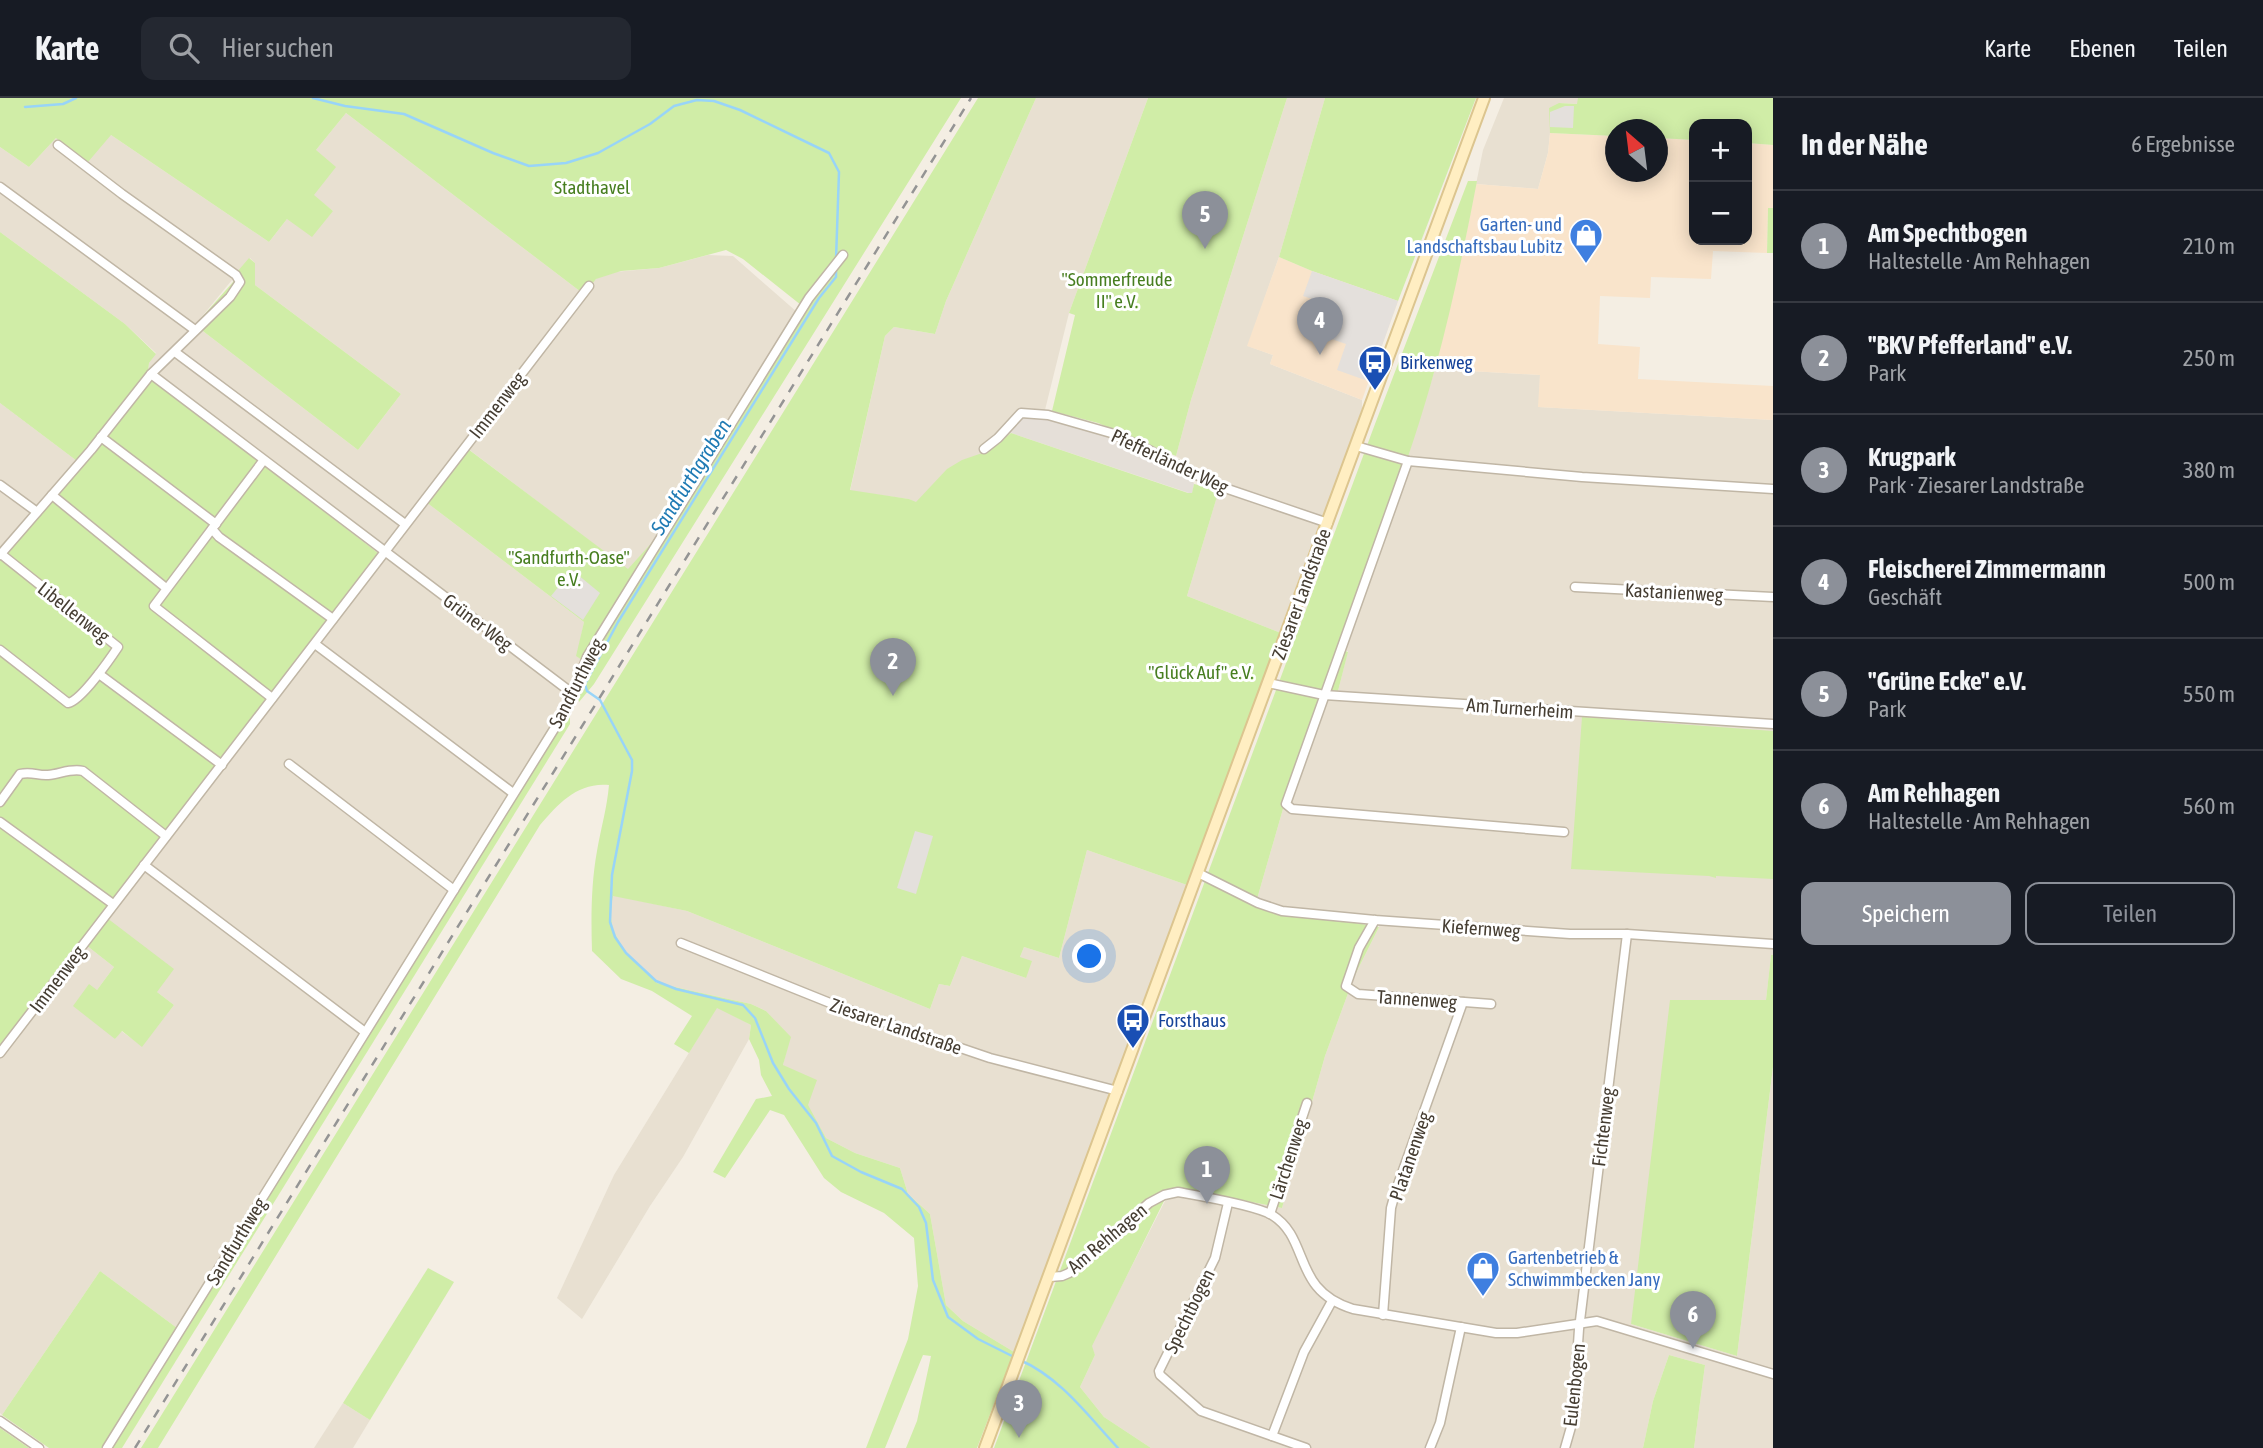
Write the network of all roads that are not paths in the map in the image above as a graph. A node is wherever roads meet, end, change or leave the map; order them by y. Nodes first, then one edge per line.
1 (1484, 98) edge
2 (58, 145) dead end
3 (0, 187) edge
4 (843, 255) dead end
5 (589, 286) dead end
6 (195, 330) junction
7 (175, 352) junction
8 (151, 374) junction
9 (101, 437) junction
10 (1356, 446) junction
11 (984, 449) dead end
12 (263, 461) junction
13 (1408, 461) junction
14 (0, 485) edge
15 (1773, 489) edge
16 (51, 495) junction
17 (37, 512) junction
18 (1328, 523) junction
19 (405, 524) junction
20 (214, 527) junction
21 (384, 552) junction
22 (0, 555) edge
23 (1574, 587) dead end
24 (166, 588) junction
25 (1773, 597) edge
26 (334, 619) junction
27 (315, 644) junction
28 (0, 650) edge
29 (99, 674) junction
30 (1268, 683) junction
31 (572, 693) junction
32 (1324, 695) junction
33 (272, 698) junction
34 (1773, 724) edge
35 (289, 764) dead end
36 (222, 765) junction
37 (513, 793) junction
38 (0, 802) edge
39 (0, 822) edge
40 (1564, 832) dead end
41 (166, 836) junction
42 (144, 865) junction
43 (1198, 873) junction
44 (454, 890) junction
45 (113, 904) junction
46 (1375, 920) junction
47 (1627, 934) junction
48 (681, 943) dead end
49 (1773, 944) edge
50 (1463, 1002) junction
51 (1491, 1004) dead end
52 (365, 1032) junction
53 (0, 1053) edge
54 (1118, 1091) junction
55 (1307, 1103) dead end
56 (1228, 1203) junction
57 (1270, 1214) junction
58 (1050, 1277) junction
59 (1332, 1301) junction
60 (1383, 1315) junction
61 (1581, 1321) junction
62 (1461, 1327) junction
63 (1773, 1374) edge
64 (0, 1421) edge
65 (1272, 1436) junction
66 (38, 1448) edge
67 (107, 1448) edge
68 (985, 1448) edge
69 (1306, 1448) edge
70 (1430, 1448) edge
71 (1564, 1448) edge

1 - 10 main road, Ziesarer Landstraße
2 - 6 street, Libellenweg
3 - 6 street
4 - 31 street, Sandfurthweg
5 - 19 street, Immenweg
6 - 7 street, Libellenweg
7 - 8 street, Libellenweg
7 - 19 street
8 - 9 street, Libellenweg
8 - 12 street
9 - 16 street, Libellenweg
9 - 20 street
10 - 13 street
10 - 18 main road, Ziesarer Landstraße
11 - 18 street, Pfefferländer Weg
12 - 20 street
12 - 21 street
13 - 15 street
13 - 32 street
14 - 17 street
16 - 17 street, Libellenweg
16 - 24 street
17 - 22 street, Libellenweg
18 - 30 main road, Ziesarer Landstraße
19 - 21 street, Immenweg
20 - 24 street
20 - 26 street
21 - 26 street, Immenweg
21 - 31 street, Grüner Weg
22 - 29 street, Libellenweg
23 - 25 street, Kastanienweg
24 - 33 street
26 - 27 street, Immenweg
27 - 33 street, Immenweg
27 - 37 street
28 - 29 street, Libellenweg
29 - 36 street
30 - 32 street, Am Turnerheim
30 - 43 main road, Ziesarer Landstraße
31 - 37 street, Sandfurthweg
32 - 34 street, Am Turnerheim
32 - 40 street
33 - 36 street, Immenweg
35 - 44 street
36 - 41 street, Immenweg
37 - 44 street, Sandfurthweg
38 - 41 street
39 - 45 street
41 - 42 street, Immenweg
42 - 45 street, Immenweg
42 - 52 street
43 - 46 street, Kiefernweg
43 - 54 main road, Ziesarer Landstraße
44 - 52 street, Sandfurthweg
45 - 53 street, Immenweg
46 - 47 street, Kiefernweg
46 - 50 street, Tannenweg
47 - 49 street, Kiefernweg
47 - 61 street, Fichtenweg
48 - 54 street, Ziesarer Landstraße
50 - 51 street, Tannenweg
50 - 60 street, Platanenweg
52 - 67 street, Sandfurthweg
54 - 58 main road, Ziesarer Landstraße
55 - 57 street, Lärchenweg
56 - 57 street, Am Rehhagen
56 - 58 street, Am Rehhagen
56 - 65 street, Spechtbogen
57 - 59 street
58 - 68 main road, Ziesarer Landstraße
59 - 60 street
59 - 65 street
60 - 62 street
61 - 62 street
61 - 63 street
61 - 71 street, Eulenbogen
62 - 70 street
64 - 66 street
65 - 69 street, Spechtbogen

